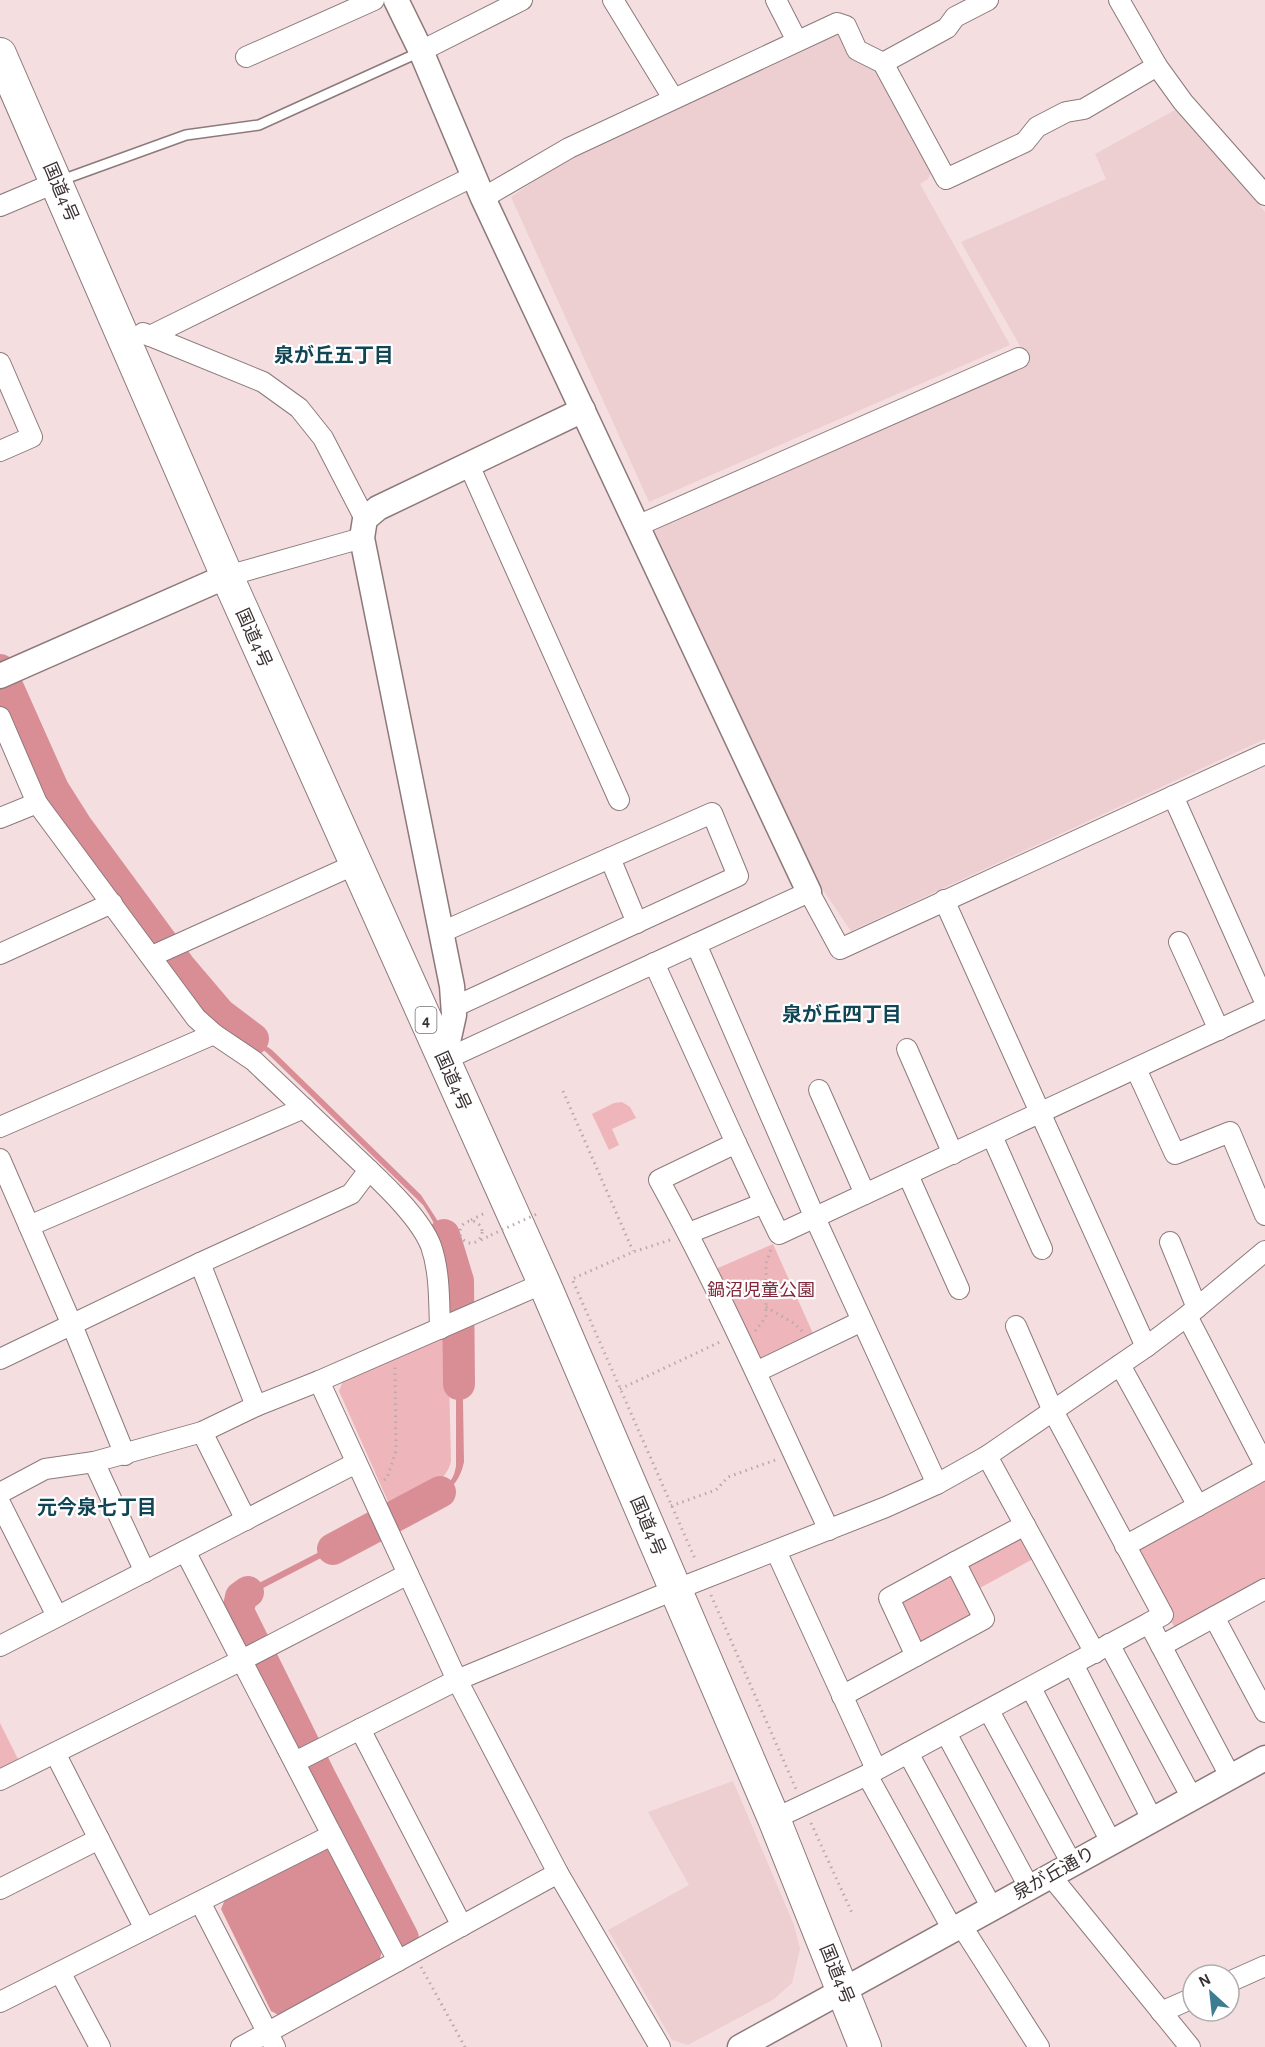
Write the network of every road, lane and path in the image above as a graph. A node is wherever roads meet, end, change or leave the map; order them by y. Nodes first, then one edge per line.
1 (374, 0) edge
2 (396, 0) edge
3 (522, 0) edge
4 (613, 0) edge
5 (776, 0) edge
6 (988, 0) edge
7 (1004, 0) edge
8 (1119, 0) edge
9 (948, 28) junction
10 (797, 41) junction
11 (421, 51) junction
12 (0, 54) edge
13 (246, 57) dead end
14 (883, 63) junction
15 (1157, 66) junction
16 (672, 98) junction
17 (474, 176) junction
18 (57, 182) junction
19 (1265, 195) edge
20 (483, 198) junction
21 (0, 206) edge
22 (135, 334) junction
23 (1019, 358) dead end
24 (0, 363) edge
25 (583, 410) junction
26 (0, 451) edge
27 (468, 465) junction
28 (637, 526) junction
29 (364, 528) junction
30 (227, 576) junction
31 (0, 676) edge
32 (0, 717) edge
33 (1265, 754) edge
34 (1173, 796) junction
35 (619, 800) dead end
36 (37, 802) junction
37 (0, 818) edge
38 (610, 858) junction
39 (356, 864) junction
40 (809, 892) junction
41 (944, 900) junction
42 (112, 903) junction
43 (637, 922) junction
44 (442, 932) junction
45 (1179, 942) dead end
46 (696, 944) junction
47 (0, 954) edge
48 (152, 956) junction
49 (654, 963) junction
50 (1265, 1002) edge
51 (454, 1008) junction
52 (1265, 1008) edge
53 (1219, 1030) junction
54 (214, 1034) junction
55 (907, 1049) dead end
56 (444, 1060) junction
57 (1136, 1069) junction
58 (819, 1090) dead end
59 (563, 1091) dead end
60 (304, 1108) junction
61 (1041, 1113) junction
62 (0, 1127) edge
63 (992, 1136) junction
64 (736, 1143) junction
65 (953, 1154) junction
66 (0, 1159) edge
67 (369, 1170) junction
68 (908, 1174) junction
69 (865, 1194) junction
70 (764, 1203) junction
71 (488, 1212) dead end
72 (539, 1213) dead end
73 (1265, 1215) edge
74 (815, 1218) junction
75 (467, 1222) junction
76 (29, 1226) junction
77 (689, 1233) junction
78 (779, 1234) junction
79 (479, 1240) junction
80 (1170, 1242) dead end
81 (1042, 1249) dead end
82 (1265, 1251) edge
83 (633, 1252) junction
84 (200, 1263) junction
85 (544, 1283) junction
86 (959, 1288) dead end
87 (766, 1307) junction
88 (1192, 1312) junction
89 (862, 1321) junction
90 (72, 1325) junction
91 (1016, 1326) dead end
92 (440, 1329) junction
93 (741, 1338) junction
94 (816, 1343) junction
95 (1146, 1347) junction
96 (388, 1352) junction
97 (0, 1359) edge
98 (1120, 1365) junction
99 (756, 1372) junction
100 (319, 1381) junction
101 (620, 1389) junction
102 (256, 1406) junction
103 (1053, 1411) junction
104 (202, 1432) junction
105 (793, 1453) junction
106 (125, 1455) junction
107 (987, 1456) junction
108 (94, 1462) junction
109 (356, 1463) junction
110 (1265, 1468) edge
111 (937, 1484) junction
112 (368, 1490) junction
113 (0, 1494) edge
114 (0, 1503) edge
115 (671, 1506) junction
116 (1198, 1506) junction
117 (246, 1520) junction
118 (1025, 1525) junction
119 (829, 1530) junction
120 (1125, 1546) junction
121 (185, 1551) junction
122 (776, 1551) junction
123 (955, 1562) junction
124 (145, 1572) junction
125 (408, 1574) junction
126 (690, 1585) junction
127 (1263, 1595) edge
128 (57, 1617) junction
129 (1214, 1617) junction
130 (1149, 1623) junction
131 (0, 1646) edge
132 (1161, 1646) junction
133 (1102, 1649) junction
134 (916, 1656) junction
135 (242, 1660) junction
136 (1073, 1664) junction
137 (457, 1680) junction
138 (1031, 1688) junction
139 (842, 1696) junction
140 (988, 1711) junction
141 (1265, 1712) edge
142 (360, 1729) junction
143 (946, 1733) junction
144 (55, 1753) junction
145 (908, 1753) junction
146 (1265, 1758) edge
147 (295, 1762) junction
148 (872, 1772) junction
149 (1230, 1776) junction
150 (0, 1780) edge
151 (1192, 1798) junction
152 (803, 1805) junction
153 (774, 1819) junction
154 (1152, 1819) junction
155 (332, 1835) junction
156 (99, 1839) junction
157 (1111, 1842) junction
158 (1072, 1864) junction
159 (558, 1873) junction
160 (1050, 1875) junction
161 (1029, 1887) junction
162 (0, 1889) edge
163 (200, 1902) junction
164 (992, 1908) junction
165 (853, 1915) dead end
166 (462, 1926) junction
167 (957, 1927) junction
168 (145, 1929) junction
169 (406, 1957) junction
170 (1265, 1966) edge
171 (60, 1972) junction
172 (1241, 1977) edge
173 (844, 1990) junction
174 (0, 2002) edge
175 (1181, 2003) edge
176 (1161, 2012) junction
177 (272, 2040) edge
178 (100, 2047) edge
179 (241, 2047) edge
180 (465, 2047) edge
181 (660, 2047) edge
182 (740, 2047) edge
183 (865, 2047) edge
184 (1039, 2047) edge
185 (1190, 2047) edge

1 - 13 street
2 - 11 street
3 - 11 street
4 - 16 street
5 - 10 street
6 - 9 street
7 - 9 street
8 - 15 street
9 - 14 street
10 - 14 street
10 - 16 street
11 - 17 street
11 - 18 lane
12 - 18 highway, 国道4号 / 4
14 - 15 street
15 - 19 street
16 - 20 street
17 - 20 street
17 - 22 street
18 - 21 street
18 - 22 highway, 国道4号 / 4
20 - 25 street
22 - 29 street
22 - 30 highway, 国道4号 / 4
23 - 28 street
24 - 26 street
25 - 27 street
25 - 28 street
27 - 29 street
27 - 35 street
28 - 40 street
29 - 30 street
29 - 44 street
30 - 31 street
30 - 39 highway, 国道4号 / 4
32 - 36 street
33 - 34 street
34 - 41 street
34 - 50 street
36 - 37 street
36 - 42 street
38 - 43 street
38 - 43 street
38 - 44 street
39 - 48 street
39 - 56 highway, 国道4号 / 4
40 - 41 street
40 - 46 street
41 - 61 street
42 - 47 street
42 - 48 street
43 - 51 street
44 - 51 street
45 - 53 street
46 - 49 street
46 - 74 street
48 - 54 street
49 - 56 street
49 - 64 street
51 - 56 street
52 - 53 street
53 - 57 street
54 - 60 street
54 - 62 street
55 - 65 street
56 - 85 highway, 国道4号 / 4
57 - 61 street
57 - 73 street
58 - 69 street
59 - 83 path
60 - 67 street
60 - 76 street
61 - 63 street
61 - 95 street
63 - 65 street
63 - 81 street
64 - 70 street
64 - 77 street
65 - 68 street
66 - 76 street
67 - 84 street
67 - 92 street
68 - 69 street
68 - 86 street
69 - 74 street
70 - 77 street
70 - 78 street
71 - 75 path
72 - 79 path, bridge
74 - 78 street
74 - 89 street
75 - 79 path
75 - 79 path
76 - 90 street
77 - 83 path
77 - 93 street
78 - 87 path
80 - 88 street
82 - 88 street
83 - 101 path
84 - 90 street
84 - 102 street
85 - 92 street
85 - 126 highway, 国道4号 / 4
87 - 93 path
87 - 94 path
88 - 95 street
88 - 110 street
89 - 94 street
89 - 111 street
90 - 97 street
90 - 106 street
91 - 103 street
92 - 96 street
93 - 99 street
93 - 101 path
94 - 99 street
95 - 98 street
96 - 100 street
96 - 112 path
98 - 103 street
98 - 116 street
99 - 105 street
100 - 102 street
100 - 109 street
101 - 115 path
102 - 104 street
103 - 107 street
103 - 120 street
104 - 106 street
104 - 117 street
105 - 115 path
105 - 119 street
106 - 108 street
107 - 111 street
107 - 118 street
108 - 113 street
108 - 124 street
109 - 112 street
109 - 117 street
110 - 116 street
111 - 119 street
112 - 125 street
114 - 128 street
115 - 126 path
116 - 120 street
117 - 121 street
118 - 123 street
118 - 133 street
119 - 122 street
120 - 130 street
121 - 124 street
121 - 135 street
122 - 126 street
122 - 139 street
123 - 134 street
123 - 134 street
124 - 128 street
125 - 135 street
125 - 137 street
126 - 137 street
126 - 152 path
126 - 153 highway, 国道4号 / 4
127 - 129 street
128 - 131 street
129 - 132 street
129 - 141 street
130 - 132 street
130 - 133 street
132 - 149 street
133 - 136 street
133 - 151 street
134 - 139 street
135 - 144 street
135 - 147 street
136 - 138 street
136 - 154 street
137 - 142 street
137 - 159 street
138 - 140 street
138 - 157 street
139 - 148 street
140 - 143 street
140 - 158 street
142 - 147 street
142 - 166 street
143 - 145 street
143 - 161 street
144 - 150 street
144 - 156 street
145 - 148 street
145 - 164 street
146 - 149 street, 泉が丘通り
147 - 155 street
148 - 152 street
148 - 167 street
149 - 151 street, 泉が丘通り
151 - 154 street, 泉が丘通り
152 - 153 street
152 - 165 path
153 - 173 highway, 国道4号 / 4
154 - 157 street, 泉が丘通り
155 - 163 street
155 - 169 street
156 - 162 street
156 - 168 street
157 - 158 street, 泉が丘通り
158 - 160 street, 泉が丘通り
159 - 166 street
159 - 181 street
160 - 161 street, 泉が丘通り
160 - 176 street
161 - 164 street, 泉が丘通り
163 - 168 street
163 - 177 street
164 - 167 street, 泉が丘通り
166 - 169 street
167 - 173 street, 泉が丘通り
167 - 184 street
168 - 171 street
169 - 177 street
169 - 180 path
170 - 172 street
171 - 174 street
171 - 178 street
173 - 182 street, 泉が丘通り
173 - 183 highway, 国道4号 / 4
175 - 176 street
176 - 185 street
177 - 179 street

